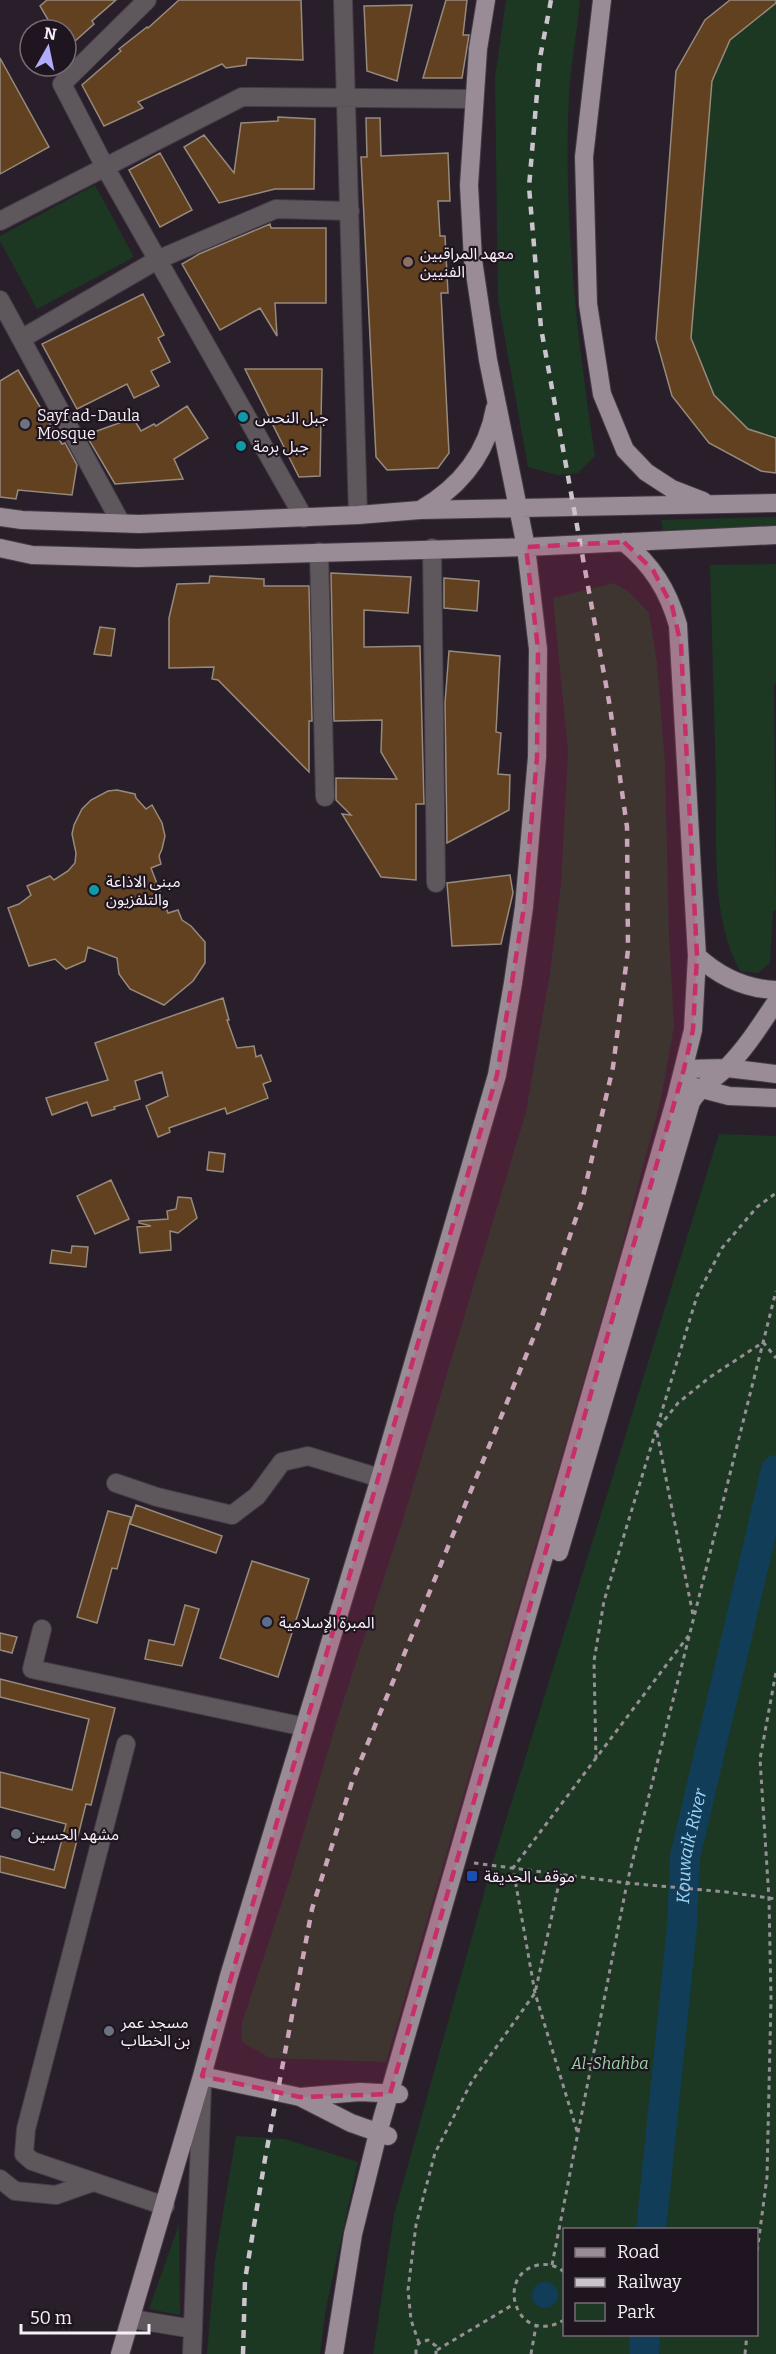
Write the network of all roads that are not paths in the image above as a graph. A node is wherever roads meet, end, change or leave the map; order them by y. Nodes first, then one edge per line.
1 (147, 0) edge
2 (343, 0) edge
3 (486, 0) edge
4 (602, 0) edge
5 (347, 99) junction
6 (474, 99) junction
7 (105, 167) junction
8 (350, 211) junction
9 (0, 221) edge
10 (158, 260) junction
11 (0, 300) edge
12 (21, 339) junction
13 (497, 401) junction
14 (776, 503) edge
15 (735, 505) junction
16 (518, 507) junction
17 (420, 510) junction
18 (358, 515) junction
19 (0, 517) edge
20 (304, 518) junction
21 (122, 523) junction
22 (776, 535) edge
23 (624, 542) junction
24 (526, 547) junction
25 (0, 548) edge
26 (432, 548) junction
27 (319, 552) junction
28 (325, 796) dead end
29 (436, 883) dead end
30 (697, 956) junction
31 (776, 990) edge
32 (776, 1002) edge
33 (753, 1036) junction
34 (727, 1068) junction
35 (771, 1074) edge
36 (682, 1076) junction
37 (699, 1089) junction
38 (776, 1098) edge
39 (380, 1478) junction
40 (116, 1483) dead end
41 (42, 1629) dead end
42 (305, 1727) junction
43 (126, 1744) dead end
44 (202, 2076) junction
45 (395, 2094) junction
46 (300, 2097) junction
47 (383, 2135) junction
48 (0, 2179) edge
49 (93, 2182) junction
50 (165, 2206) junction
51 (132, 2319) junction
52 (193, 2329) junction
53 (120, 2354) edge
54 (192, 2354) edge
55 (334, 2354) edge
56 (345, 2354) edge

1 - 7 street
2 - 5 street
3 - 6 main road
4 - 15 main road
5 - 6 street
5 - 7 street
5 - 8 street
6 - 13 main road
7 - 9 street
7 - 10 street
8 - 10 street
8 - 18 street
10 - 12 street
10 - 20 street
11 - 12 street
12 - 21 street
13 - 16 main road
13 - 17 main road
14 - 15 main road
15 - 16 main road
16 - 17 main road
16 - 24 main road
17 - 18 main road
18 - 20 main road
19 - 21 main road
20 - 21 main road
22 - 23 main road
23 - 24 main road
23 - 30 main road
24 - 26 main road
24 - 39 main road
25 - 27 main road
26 - 27 main road
26 - 29 street
27 - 28 street
30 - 31 main road
30 - 36 main road
32 - 33 main road
33 - 34 main road
33 - 35 main road
34 - 35 main road
34 - 36 main road
34 - 37 main road
36 - 37 main road
36 - 45 main road
37 - 38 main road
37 - 45 main road
39 - 40 street
39 - 42 main road
41 - 42 street
42 - 44 main road
43 - 49 street
44 - 46 main road
44 - 50 main road
44 - 52 street
45 - 46 main road
45 - 47 main road
46 - 47 main road
47 - 55 main road
47 - 56 main road
48 - 49 street
49 - 50 street
50 - 51 main road
51 - 52 street
51 - 53 main road
52 - 54 street

